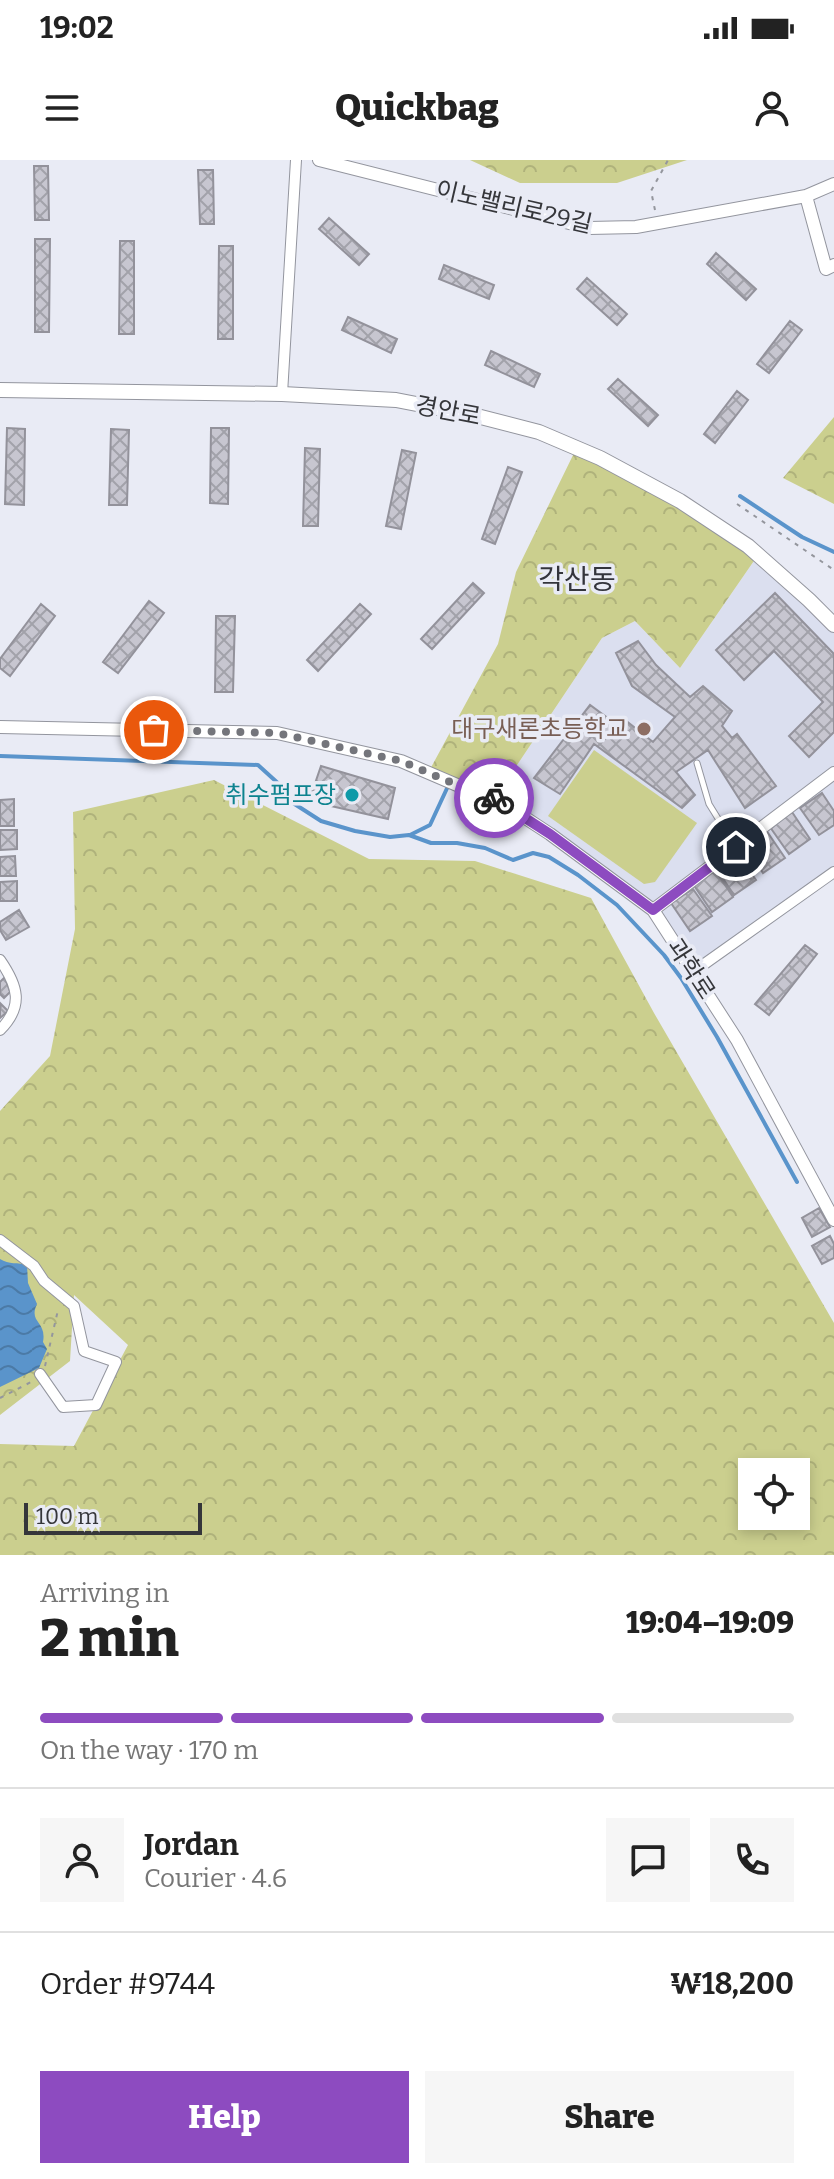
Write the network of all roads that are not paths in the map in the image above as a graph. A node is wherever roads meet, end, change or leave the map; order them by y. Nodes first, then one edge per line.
1 (296, 160) edge
2 (319, 160) edge
3 (834, 184) edge
4 (806, 196) junction
5 (834, 265) edge
6 (0, 390) edge
7 (282, 394) junction
8 (834, 625) edge
9 (0, 727) edge
10 (697, 763) dead end
11 (834, 773) edge
12 (736, 847) junction
13 (834, 872) edge
14 (653, 910) junction
15 (0, 960) edge
16 (693, 972) junction
17 (0, 1030) edge
18 (834, 1220) edge
19 (0, 1240) edge
20 (40, 1374) road end

1 - 7 street
2 - 4 street, 이노밸리로29길
3 - 4 street, 이노밸리로29길
4 - 5 street
6 - 7 main road, 경안로
7 - 8 main road, 경안로
9 - 14 street, 과학로
10 - 12 lane
11 - 12 street
12 - 14 street
13 - 16 street
14 - 16 street, 과학로
15 - 17 street
16 - 18 street, 과학로
19 - 20 street

